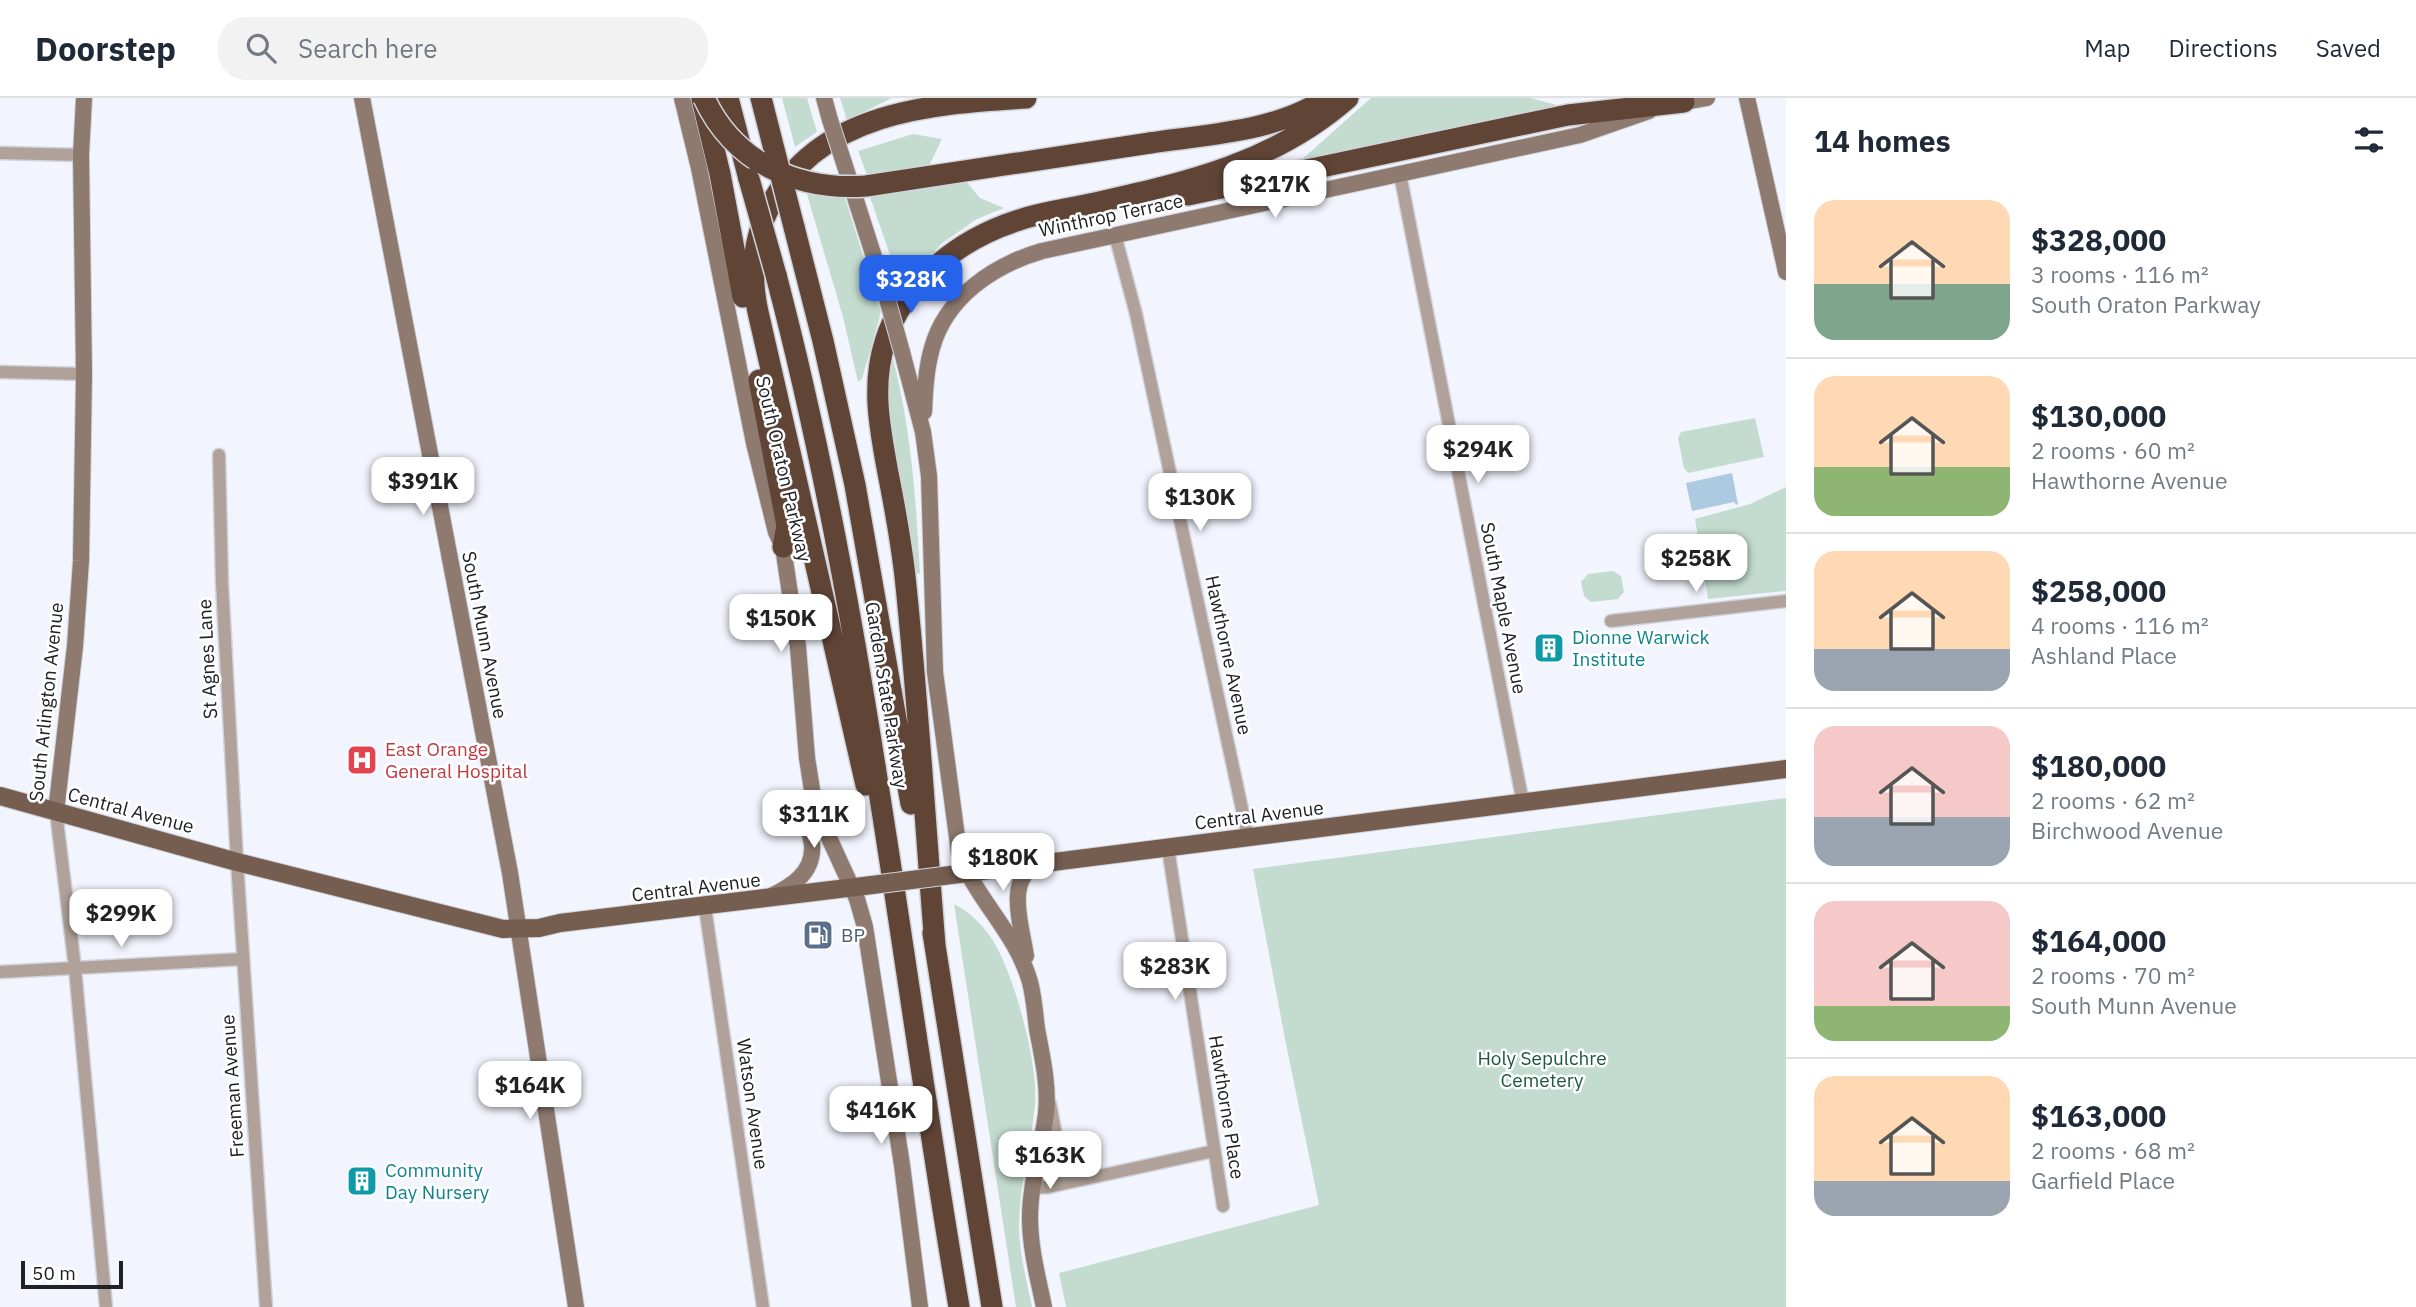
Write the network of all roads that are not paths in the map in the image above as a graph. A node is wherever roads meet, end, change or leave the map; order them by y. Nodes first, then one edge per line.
1 (84, 98) edge
2 (362, 98) edge
3 (682, 98) edge
4 (703, 98) edge
5 (728, 98) edge
6 (761, 98) edge
7 (824, 98) edge
8 (1026, 98) edge
9 (1327, 98) edge
10 (1348, 98) edge
11 (1707, 98) edge
12 (1747, 98) edge
13 (1684, 102) junction
14 (0, 153) edge
15 (81, 155) junction
16 (1400, 174) junction
17 (1141, 193) junction
18 (1115, 235) junction
19 (1786, 269) edge
20 (0, 372) edge
21 (84, 374) junction
22 (923, 432) junction
23 (219, 454) dead end
24 (783, 547) junction
25 (1786, 601) edge
26 (1611, 621) dead end
27 (1786, 769) edge
28 (0, 796) edge
29 (813, 796) junction
30 (1523, 803) junction
31 (56, 811) junction
32 (1248, 837) junction
33 (1168, 848) junction
34 (237, 862) junction
35 (1036, 864) junction
36 (968, 873) junction
37 (852, 888) junction
38 (762, 900) junction
39 (705, 907) junction
40 (898, 920) junction
41 (520, 929) junction
42 (935, 945) junction
43 (243, 958) junction
44 (75, 968) junction
45 (0, 972) edge
46 (1030, 982) junction
47 (1045, 1080) junction
48 (1214, 1151) junction
49 (1065, 1183) junction
50 (1032, 1188) junction
51 (1223, 1206) dead end
52 (106, 1307) edge
53 (266, 1307) edge
54 (576, 1307) edge
55 (763, 1307) edge
56 (920, 1307) edge
57 (959, 1307) edge
58 (992, 1307) edge
59 (1044, 1307) edge

1 - 15 main road, South Arlington Avenue
2 - 41 main road, South Munn Avenue
3 - 24 main road, South Oraton Parkway
4 - 9 highway, bridge
4 - 24 highway
5 - 40 highway, Garden State Parkway, bridge
6 - 42 highway, Garden State Parkway, bridge
7 - 22 main road, bridge
8 - 40 highway
10 - 17 highway
11 - 13 main road, Winthrop Terrace
12 - 19 main road
13 - 16 main road, Winthrop Terrace
13 - 17 highway
14 - 15 street
15 - 21 main road, South Arlington Avenue
16 - 18 main road, Winthrop Terrace
16 - 30 street, South Maple Avenue
17 - 42 highway
18 - 22 main road, Winthrop Terrace
18 - 32 street, Hawthorne Avenue
20 - 21 street
21 - 31 main road, South Arlington Avenue
22 - 36 main road
23 - 34 street, St Agnes Lane
24 - 29 main road, South Oraton Parkway
25 - 26 street
27 - 30 main road, Central Avenue
28 - 31 main road, Central Avenue
29 - 37 main road, South Oraton Parkway
29 - 38 main road
30 - 32 main road, Central Avenue
31 - 34 main road, Central Avenue
31 - 44 street, South Arlington Avenue
32 - 33 main road, Central Avenue
33 - 35 main road, Central Avenue
33 - 48 street, Hawthorne Place
34 - 41 main road, Central Avenue
34 - 43 street, Freeman Avenue
35 - 36 main road, Central Avenue
35 - 46 main road
36 - 37 main road, Central Avenue, bridge
36 - 46 main road
37 - 38 main road, Central Avenue
37 - 56 main road, South Oraton Parkway
38 - 39 main road, Central Avenue
39 - 41 main road, Central Avenue
39 - 55 street, Watson Avenue
40 - 57 highway, Garden State Parkway
41 - 54 main road, South Munn Avenue
42 - 58 highway, Garden State Parkway
43 - 44 street
43 - 53 street, Freeman Avenue
44 - 45 street
44 - 52 street, South Arlington Avenue
46 - 47 main road
47 - 49 street
47 - 50 main road
48 - 49 street
48 - 51 street, Hawthorne Place
49 - 50 street
50 - 59 main road

